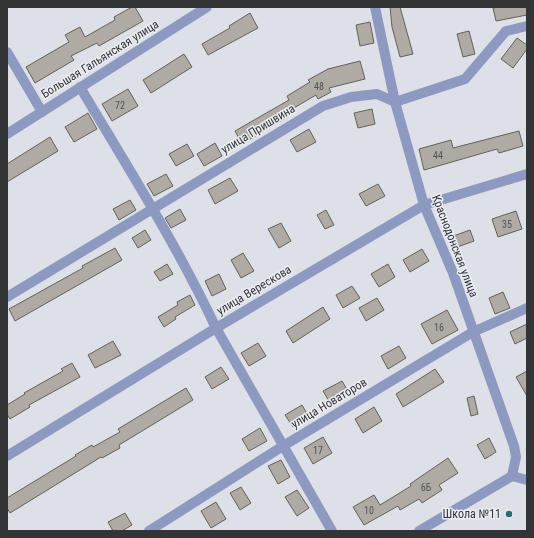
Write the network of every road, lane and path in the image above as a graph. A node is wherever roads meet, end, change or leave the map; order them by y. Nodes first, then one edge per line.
1 (207, 7) edge
2 (375, 7) edge
3 (527, 26) edge
4 (7, 52) edge
5 (80, 87) junction
6 (395, 102) junction
7 (42, 112) junction
8 (7, 134) edge
9 (527, 174) edge
10 (424, 205) junction
11 (152, 208) junction
12 (7, 297) edge
13 (527, 308) edge
14 (216, 328) junction
15 (473, 332) junction
16 (283, 446) junction
17 (7, 456) edge
18 (512, 476) junction
19 (527, 480) edge
20 (149, 531) edge
21 (332, 531) edge
22 (419, 531) edge

1 - 5 street, Большая Гальянская улица
2 - 6 street, Краснодонская улица
3 - 6 street
4 - 7 street
5 - 7 street, Большая Гальянская улица
5 - 11 street
6 - 10 street, Краснодонская улица
6 - 11 street, улица Пришвина
7 - 8 street, Большая Гальянская улица
9 - 10 street, улица Верескова
10 - 14 street, улица Верескова
10 - 15 street, Краснодонская улица
11 - 12 street, улица Пришвина
11 - 14 street
13 - 15 street, улица Новаторов
14 - 16 street
14 - 17 street, улица Верескова
15 - 16 street, улица Новаторов
15 - 18 street, Краснодонская улица
16 - 20 street, улица Новаторов
16 - 21 street
18 - 19 street
18 - 22 street

